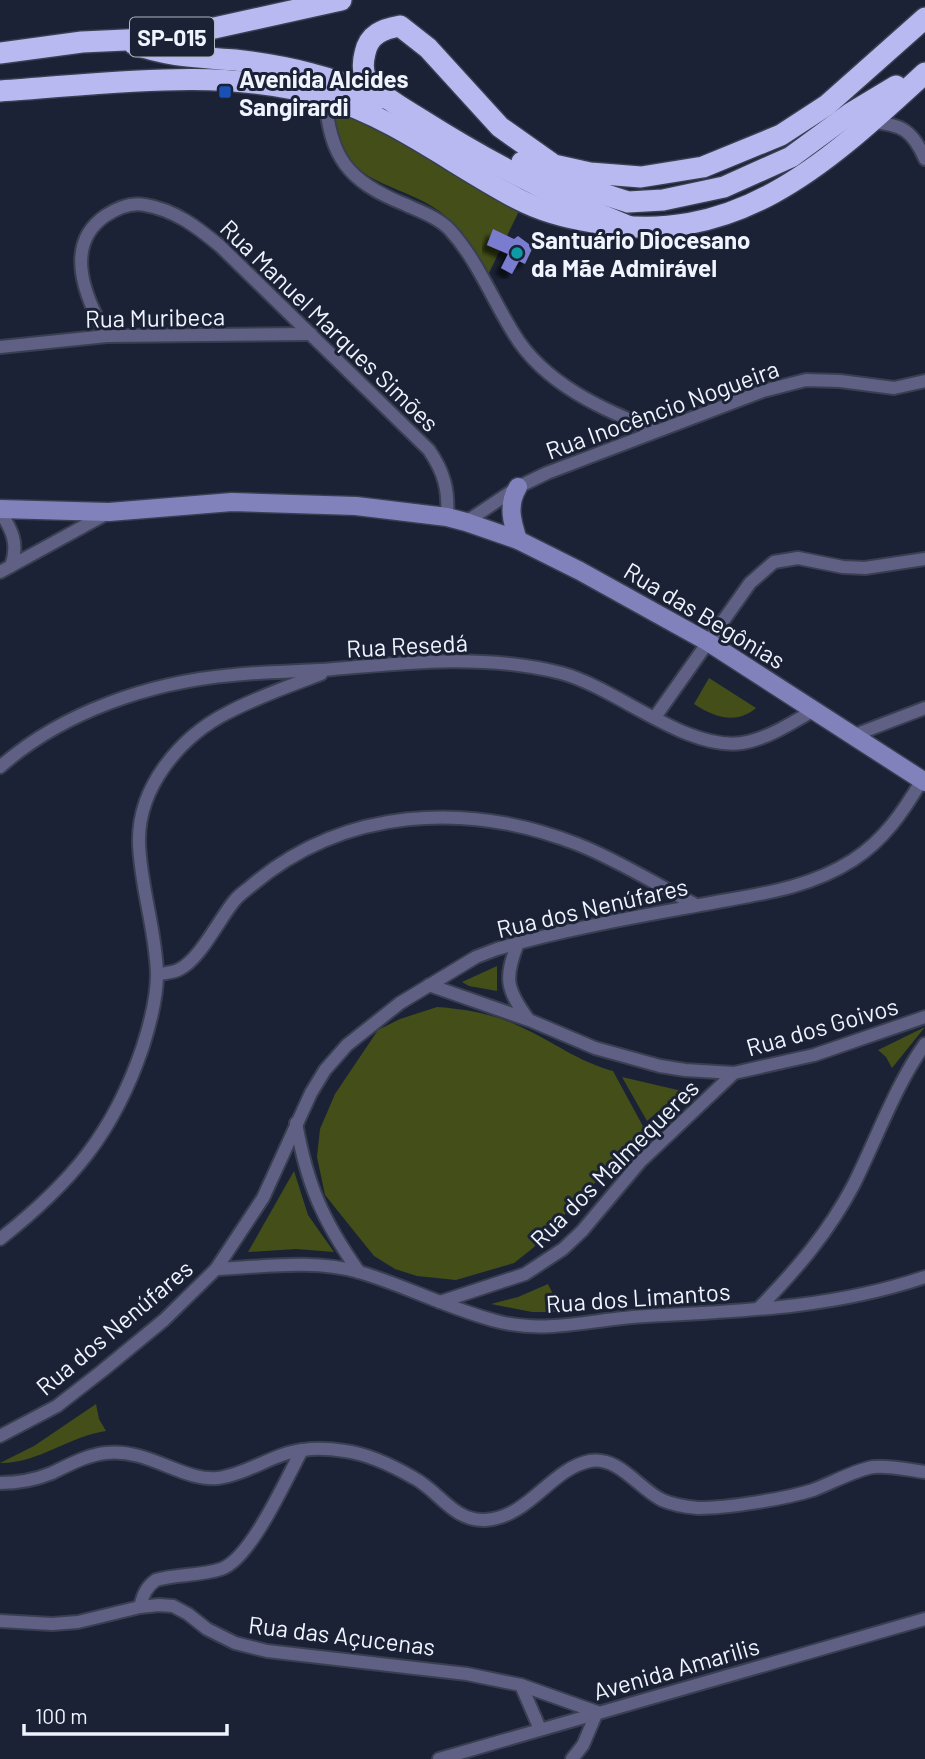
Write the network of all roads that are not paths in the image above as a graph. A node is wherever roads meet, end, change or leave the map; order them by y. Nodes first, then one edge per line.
1 (341, 0) edge
2 (925, 18) edge
3 (123, 40) junction
4 (0, 53) edge
5 (925, 71) edge
6 (0, 91) edge
7 (325, 97) junction
8 (393, 102) junction
9 (871, 122) junction
10 (925, 159) edge
11 (554, 165) junction
12 (630, 227) junction
13 (311, 334) junction
14 (107, 336) junction
15 (0, 347) edge
16 (925, 381) edge
17 (656, 431) junction
18 (517, 487) junction
19 (0, 510) edge
20 (109, 512) junction
21 (447, 517) junction
22 (466, 522) junction
23 (518, 540) junction
24 (925, 559) edge
25 (5, 569) edge
26 (708, 642) junction
27 (332, 670) junction
28 (925, 708) edge
29 (814, 710) junction
30 (656, 717) junction
31 (852, 736) junction
32 (0, 767) edge
33 (923, 781) edge
34 (696, 905) junction
35 (518, 943) junction
36 (157, 975) junction
37 (429, 985) junction
38 (925, 1017) edge
39 (529, 1020) junction
40 (925, 1044) edge
41 (734, 1073) junction
42 (296, 1122) junction
43 (0, 1239) edge
44 (216, 1269) junction
45 (359, 1272) junction
46 (925, 1277) edge
47 (440, 1302) junction
48 (759, 1308) junction
49 (0, 1436) edge
50 (302, 1450) junction
51 (925, 1472) edge
52 (0, 1483) edge
53 (140, 1607) junction
54 (925, 1619) edge
55 (0, 1621) edge
56 (521, 1685) junction
57 (597, 1712) junction
58 (540, 1729) junction
59 (439, 1759) edge
60 (572, 1759) edge

1 - 3 highway, SP-015
2 - 11 highway
3 - 4 highway, SP-015
3 - 8 highway
5 - 9 highway
5 - 11 highway
6 - 7 highway
7 - 12 highway
7 - 17 street
8 - 11 highway
8 - 12 highway
9 - 10 street
9 - 12 highway
13 - 14 street, Rua Muribeca
13 - 14 street, Rua Manuel Marques Simões
13 - 21 street, Rua Manuel Marques Simões
14 - 15 street, Rua Muribeca
16 - 17 street, Rua Inocêncio Nogueira
17 - 18 street, Rua Inocêncio Nogueira
18 - 22 street, Rua Inocêncio Nogueira
18 - 23 main road
19 - 20 main road, Rua das Begônias
19 - 25 street
20 - 21 main road, Rua das Begônias
20 - 25 street
21 - 22 main road, Rua das Begônias
22 - 23 main road, Rua das Begônias
23 - 26 main road, Rua das Begônias
24 - 26 street
26 - 29 main road, Rua das Begônias
26 - 30 street
27 - 30 street, Rua Resedá
27 - 32 street, Rua Resedá
27 - 36 street
28 - 31 street
29 - 30 street, Rua Resedá
29 - 31 main road, Rua das Begônias
31 - 33 main road, Rua das Begônias
33 - 34 street, Rua dos Nenúfares
34 - 35 street, Rua dos Nenúfares
34 - 36 street
35 - 37 street, Rua dos Nenúfares
35 - 39 street
36 - 43 street
37 - 39 street, Rua dos Goivos
37 - 42 street, Rua dos Nenúfares
38 - 41 street, Rua dos Goivos
39 - 41 street, Rua dos Goivos
40 - 48 street, Rua dos Limantos
41 - 47 street, Rua dos Malmequeres
42 - 44 street, Rua dos Nenúfares
42 - 45 street
44 - 45 street, Rua dos Limantos
44 - 49 street, Rua dos Nenúfares
45 - 47 street, Rua dos Limantos
46 - 48 street
47 - 48 street, Rua dos Limantos
50 - 51 street
50 - 52 street
50 - 53 street
53 - 55 street, Rua das Açucenas
53 - 56 street, Rua das Açucenas
54 - 57 street, Avenida Amarilis
56 - 57 street, Rua das Açucenas
56 - 58 street
57 - 58 street, Avenida Amarilis
57 - 60 street
58 - 59 street, Avenida Amarilis

